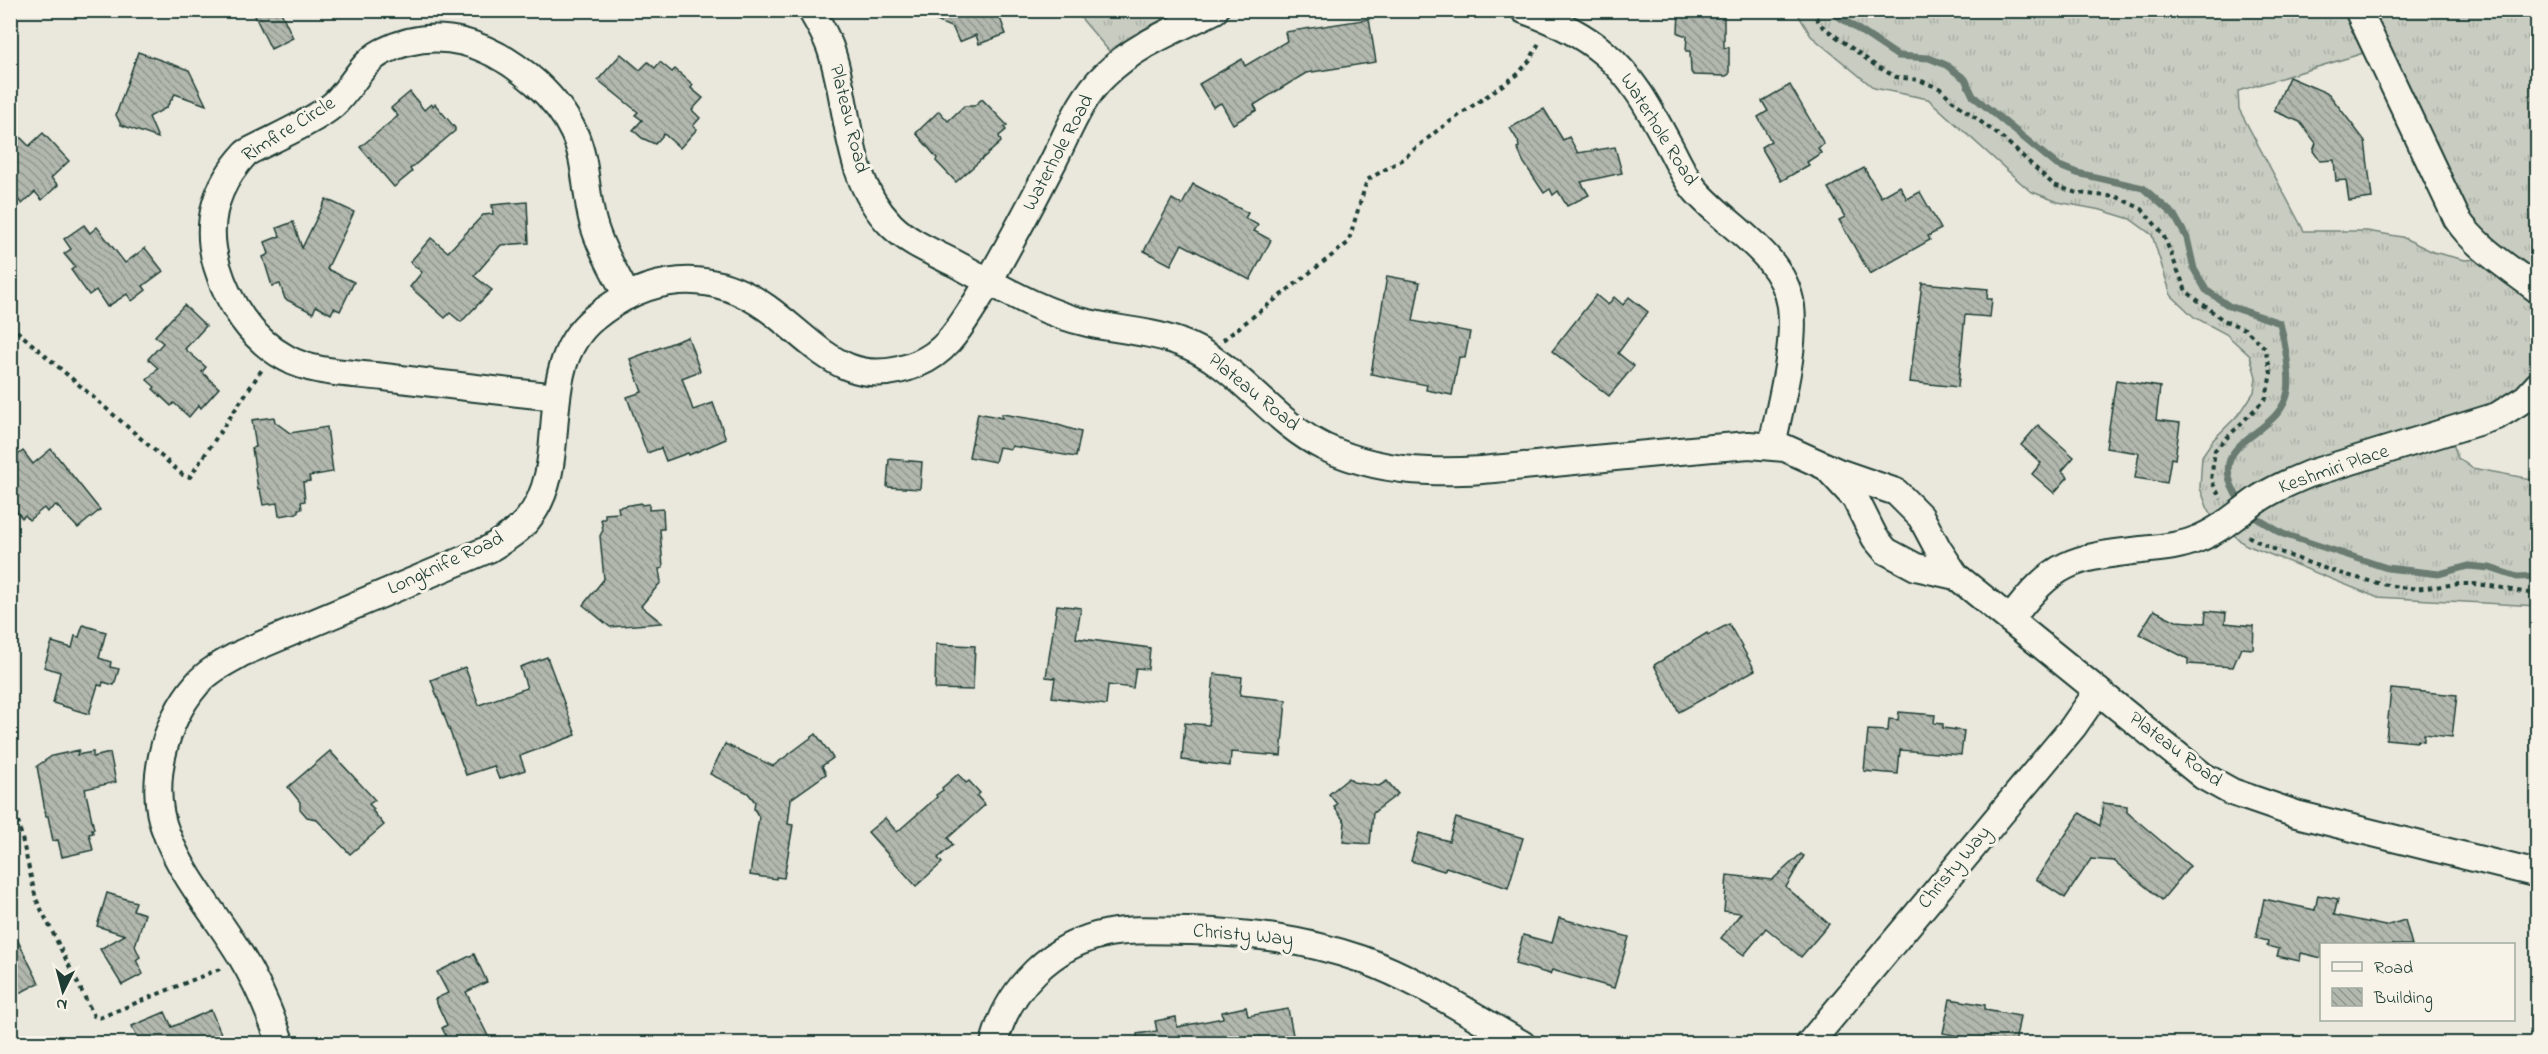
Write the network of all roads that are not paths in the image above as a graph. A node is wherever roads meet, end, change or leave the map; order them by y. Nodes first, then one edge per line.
1 (811, 10) edge
2 (1215, 10) edge
3 (1524, 10) edge
4 (2358, 10) edge
5 (989, 281) junction
6 (2538, 290) edge
7 (627, 296) junction
8 (2538, 385) edge
9 (556, 397) junction
10 (1772, 446) junction
11 (1826, 467) junction
12 (1956, 576) junction
13 (2011, 619) junction
14 (2098, 691) junction
15 (2538, 874) edge
16 (280, 1044) edge
17 (994, 1044) edge
18 (1522, 1044) edge
19 (1809, 1044) edge

1 - 5 street, Plateau Road
2 - 5 street, Waterhole Road
3 - 10 street, Waterhole Road
4 - 6 street
5 - 7 street, Longknife Road
5 - 10 street, Plateau Road
7 - 9 street, Longknife Road
7 - 9 street, Rimfire Circle
8 - 13 street, Keshmiri Place
9 - 16 street, Longknife Road
10 - 11 street, Plateau Road
11 - 12 street, Plateau Road
11 - 12 street, Plateau Road
12 - 13 street, Plateau Road
13 - 14 street, Plateau Road
14 - 15 street, Plateau Road
14 - 19 street, Christy Way
17 - 18 street, Christy Way

